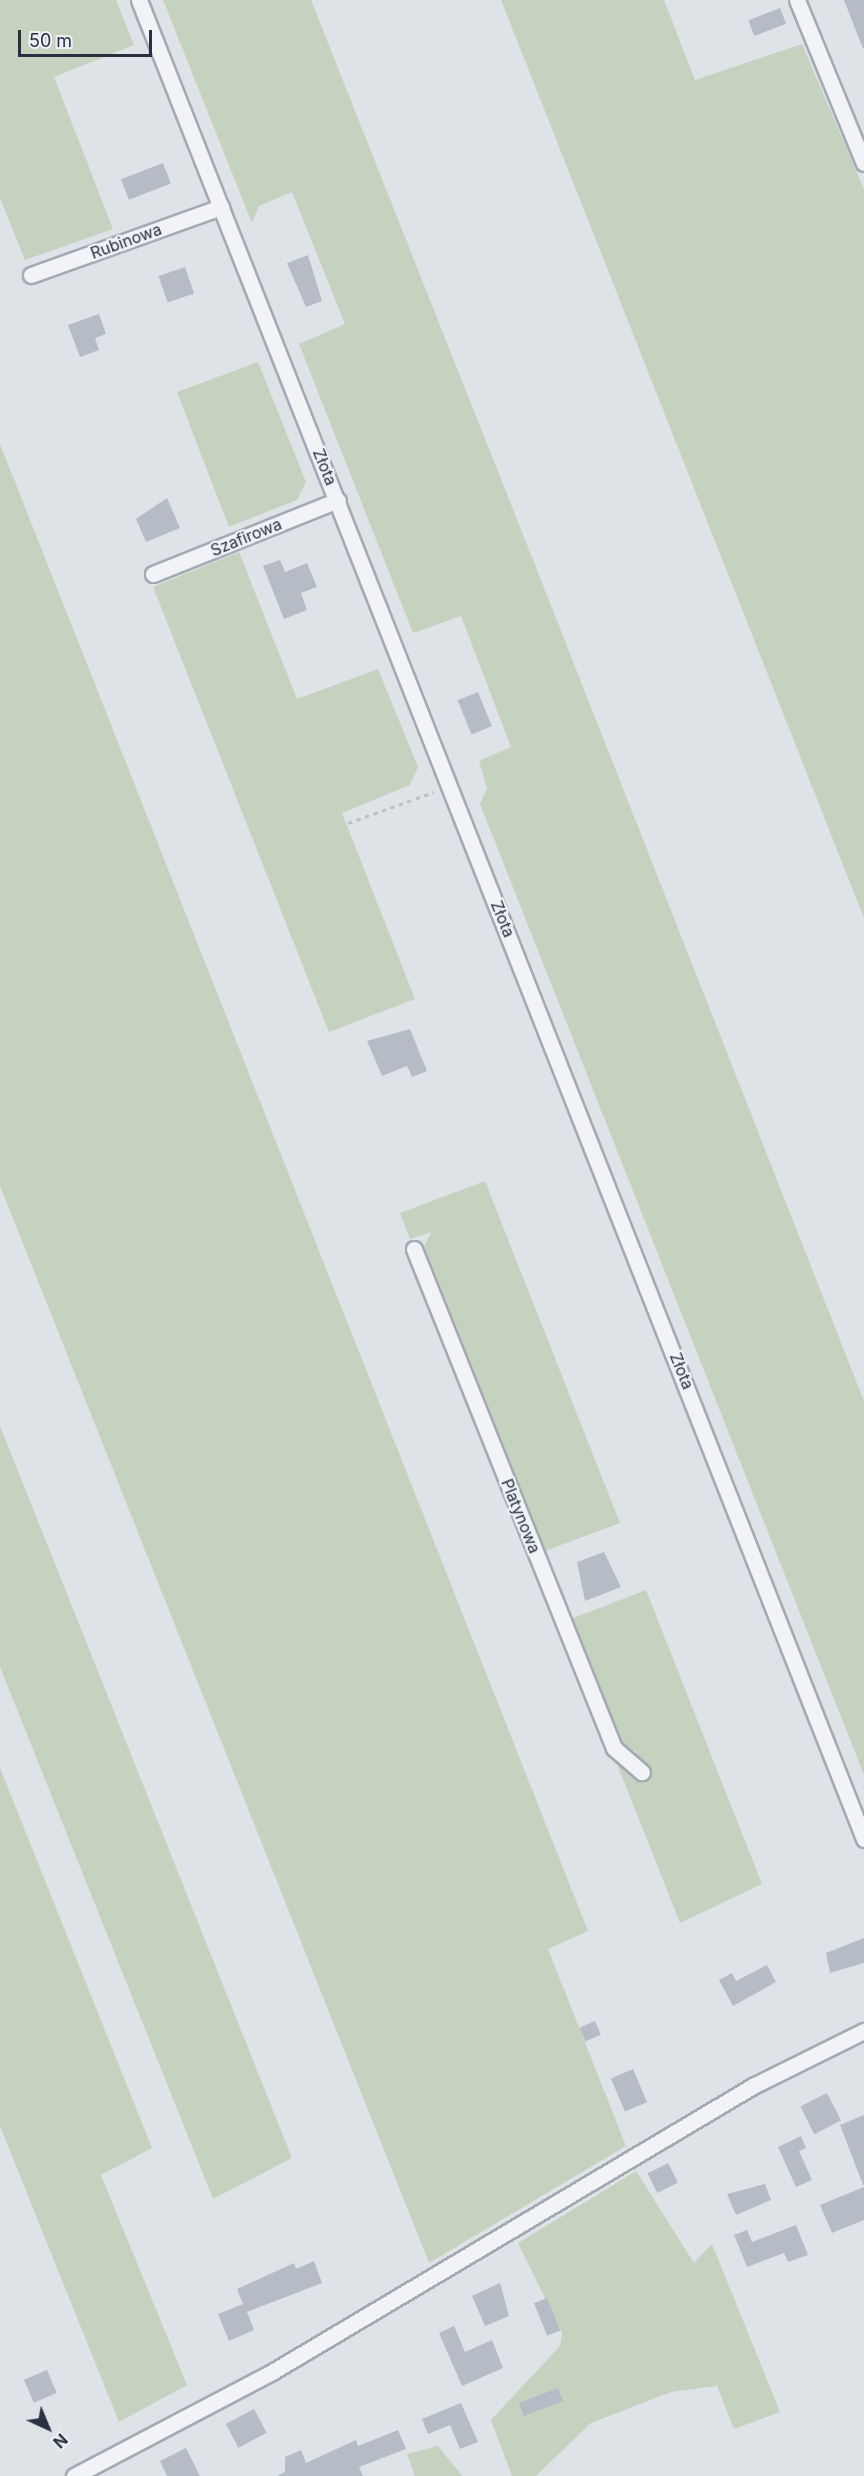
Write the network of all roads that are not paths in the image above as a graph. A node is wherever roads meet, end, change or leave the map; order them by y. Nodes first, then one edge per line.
1 (140, 0) edge
2 (797, 0) edge
3 (864, 163) edge
4 (221, 207) junction
5 (31, 274) dead end
6 (338, 500) junction
7 (153, 574) dead end
8 (414, 1249) dead end
9 (642, 1772) dead end
10 (864, 1839) edge
11 (864, 2031) edge
12 (74, 2476) edge

1 - 4 street, Złota
2 - 3 street
4 - 5 street, Rubinowa
4 - 6 street, Złota
6 - 7 street, Szafirowa
6 - 10 street, Złota
8 - 9 street, Platynowa
11 - 12 street

